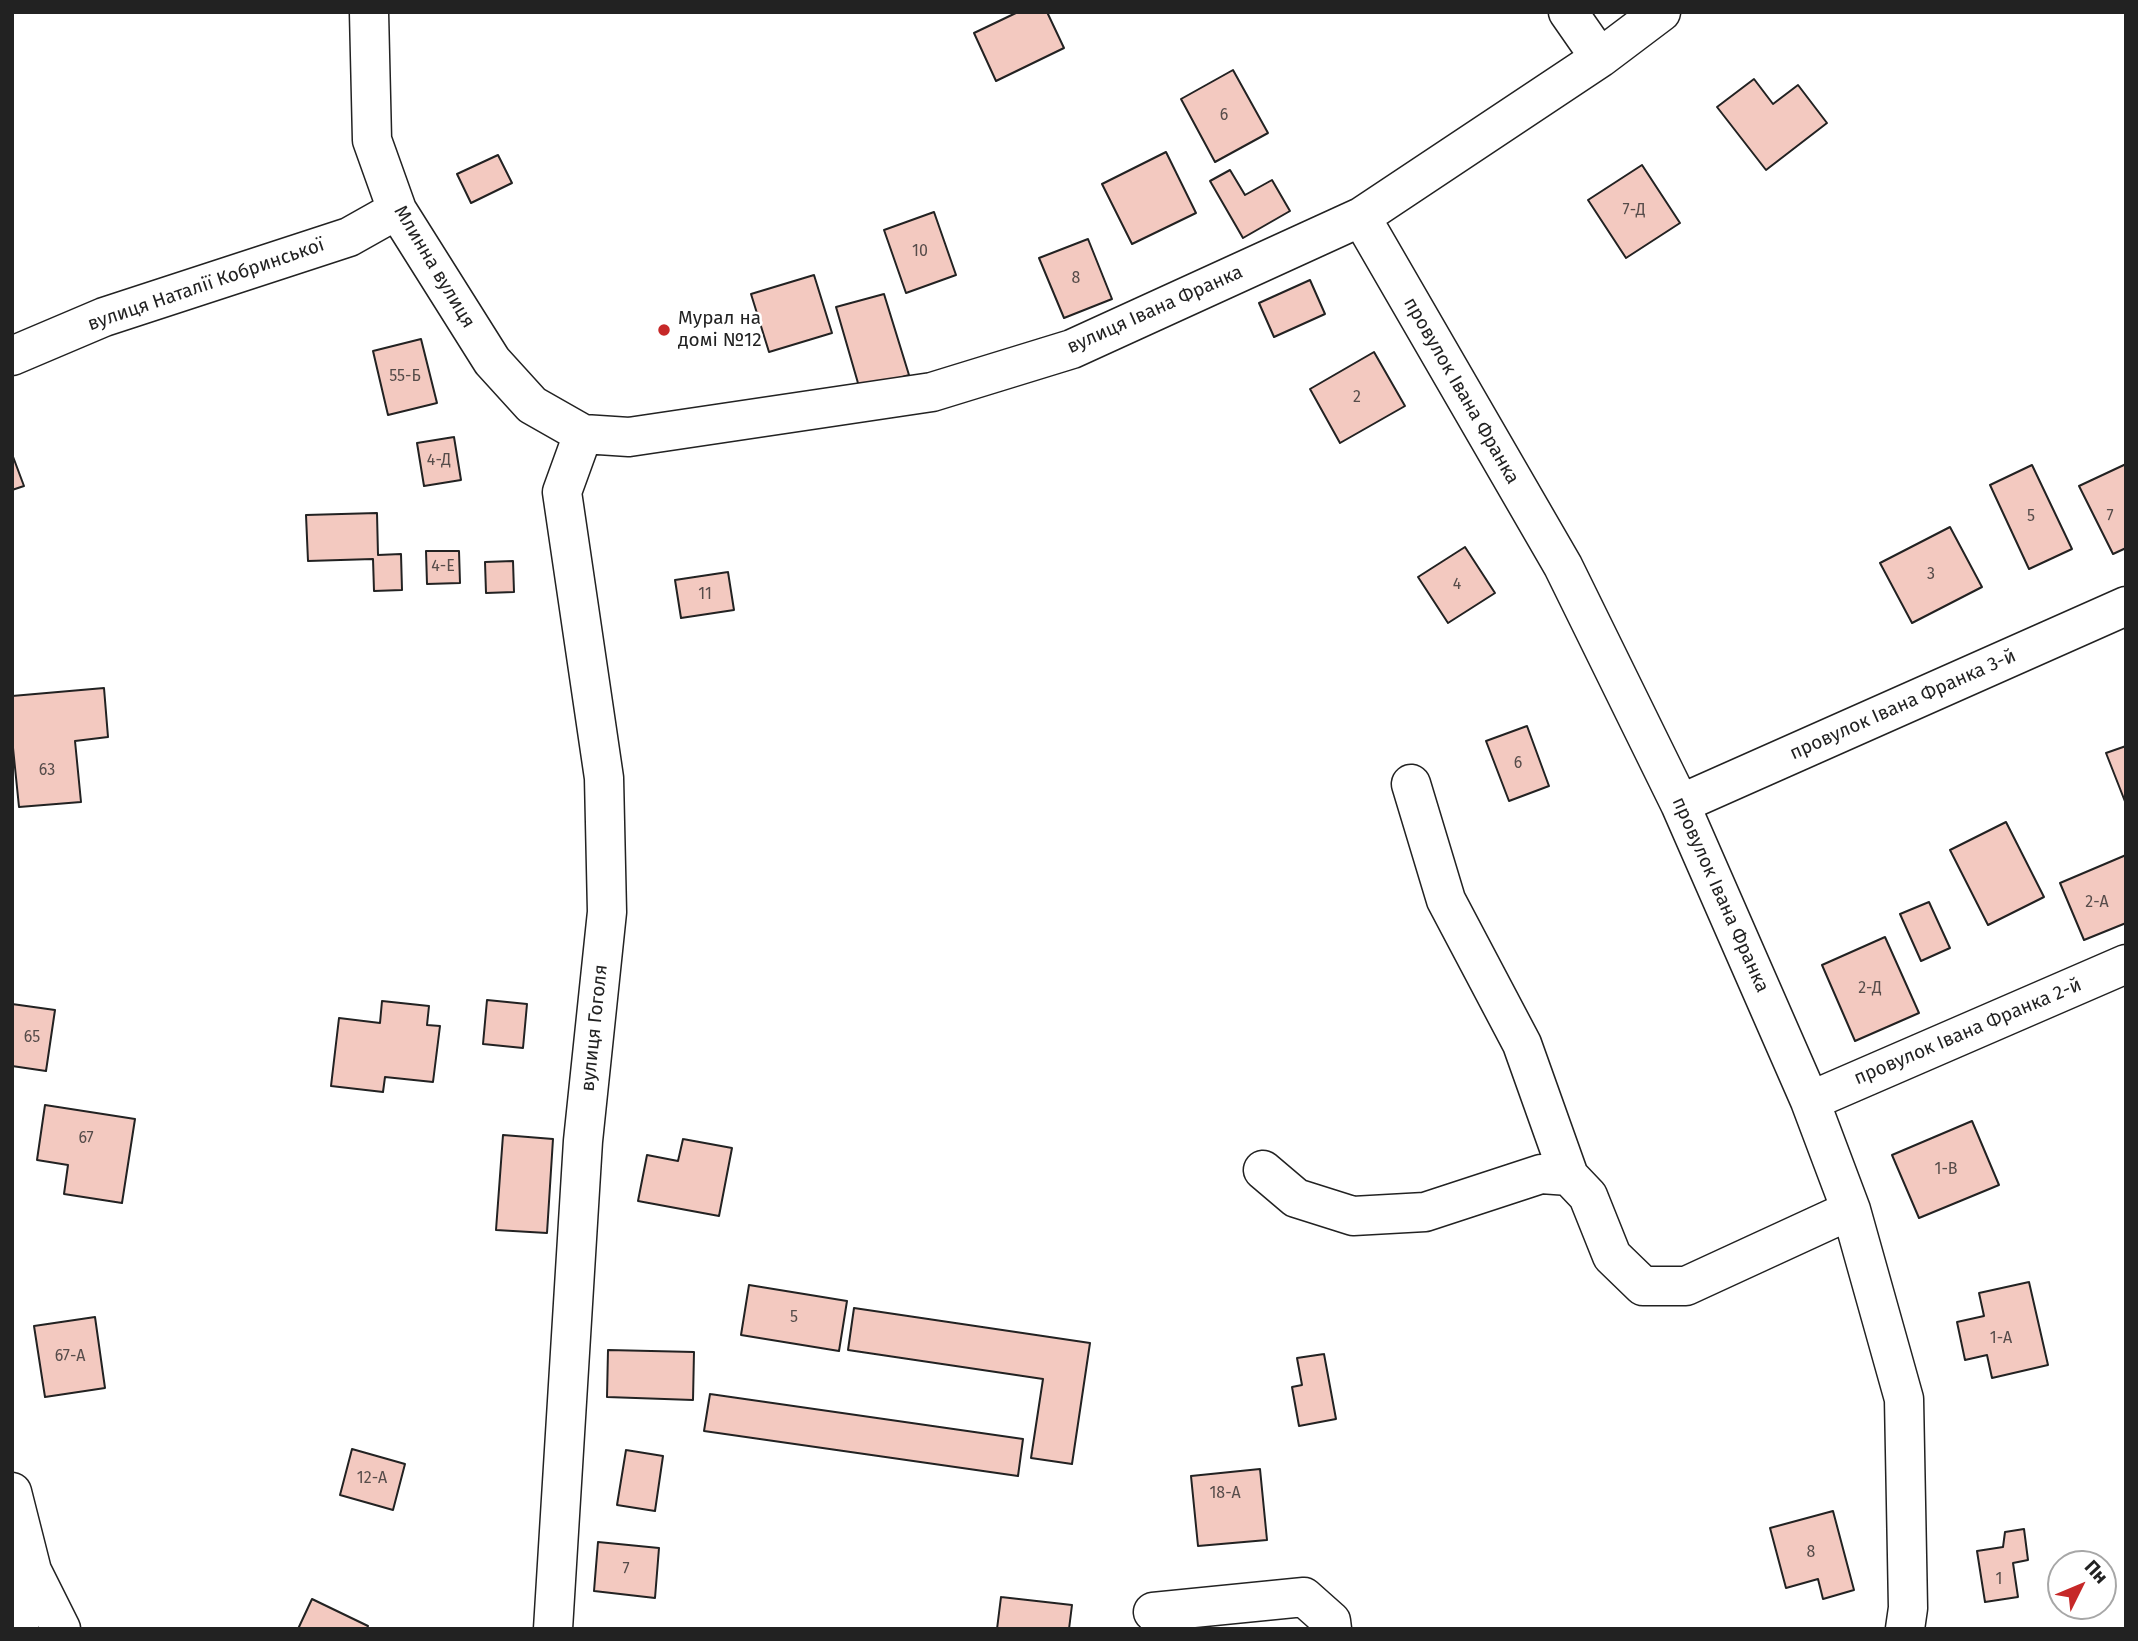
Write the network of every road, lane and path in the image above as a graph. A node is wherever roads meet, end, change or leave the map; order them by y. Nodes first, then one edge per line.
1 (369, 12) edge
2 (1568, 12) edge
3 (1661, 12) edge
4 (1600, 58) junction
5 (397, 210) junction
6 (1361, 217) junction
7 (12, 356) edge
8 (583, 433) junction
9 (2126, 606) edge
10 (1411, 784) dead end
11 (1680, 804) junction
12 (2126, 964) edge
13 (1810, 1101) junction
14 (1263, 1170) dead end
15 (1569, 1176) junction
16 (1851, 1210) junction
17 (12, 1492) edge
18 (32, 1571) junction
19 (1153, 1612) dead end
20 (19, 1629) edge
21 (61, 1629) edge
22 (553, 1629) edge
23 (1332, 1629) edge
24 (1905, 1629) edge

1 - 5 street, Млинна вулиця
2 - 4 street
3 - 4 street, вулиця Івана Франка
4 - 6 street, вулиця Івана Франка
5 - 7 street, вулиця Наталії Кобринської
5 - 8 street, Млинна вулиця
6 - 8 street, вулиця Івана Франка
6 - 11 street, провулок Івана Франка
8 - 22 street, вулиця Гоголя
9 - 11 street, провулок Івана Франка 3-й
10 - 15 street
11 - 13 street, провулок Івана Франка
12 - 13 street, провулок Івана Франка 2-й
13 - 16 street, провулок Івана Франка
14 - 15 street
15 - 16 street
16 - 24 street, провулок Івана Франка
17 - 18 street
18 - 20 street
18 - 21 street
19 - 23 street

